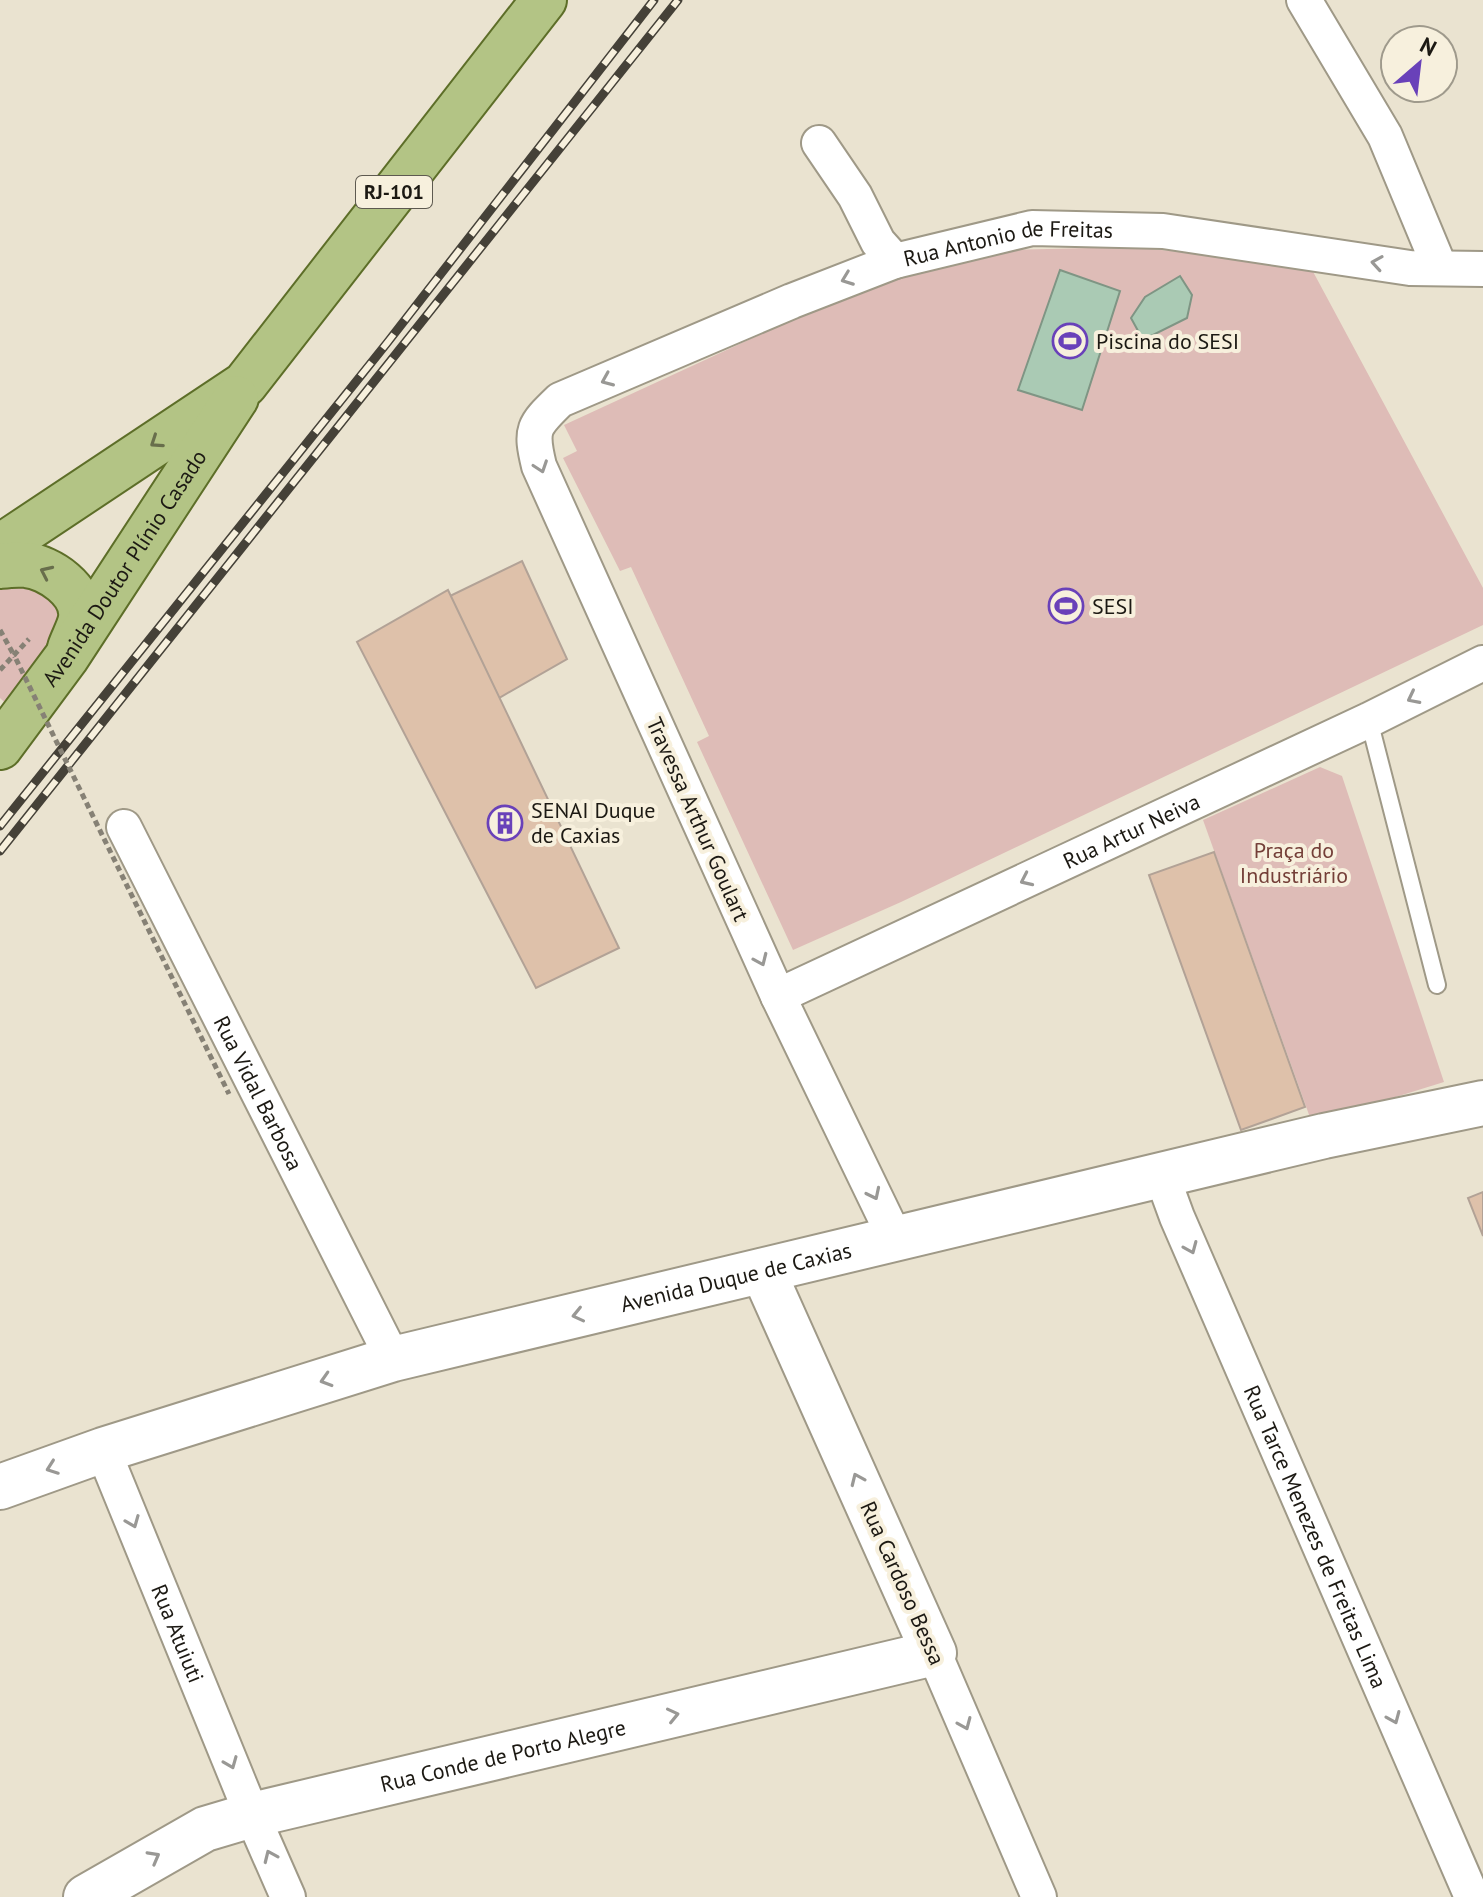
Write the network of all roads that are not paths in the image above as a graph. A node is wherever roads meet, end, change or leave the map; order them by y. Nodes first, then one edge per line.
1 (544, 0) edge
2 (1304, 0) edge
3 (819, 143) dead end
4 (895, 261) junction
5 (1440, 268) junction
6 (1483, 269) edge
7 (245, 384) junction
8 (560, 400) joint
9 (0, 547) edge
10 (0, 566) edge
11 (51, 645) junction
12 (1483, 663) edge
13 (1369, 720) junction
14 (0, 747) edge
15 (124, 827) dead end
16 (1437, 985) dead end
17 (778, 996) junction
18 (1483, 1103) edge
19 (1162, 1176) junction
20 (895, 1238) junction
21 (763, 1271) junction
22 (393, 1359) junction
23 (103, 1450) junction
24 (0, 1487) edge
25 (934, 1653) junction
26 (252, 1815) junction
27 (86, 1897) edge
28 (288, 1897) edge
29 (1039, 1897) edge
30 (1472, 1897) edge

1 - 7 main road, RJ-101
2 - 5 street
3 - 4 street
5 -> 4 street, Rua Antonio de Freitas
4 -> 8 street, Rua Antonio de Freitas
5 - 6 street, Rua Antonio de Freitas
7 -> 9 main road, RJ-101
7 - 11 main road, Avenida Doutor Plínio Casado / RJ-101
8 -> 17 street, Travessa Arthur Goulart
11 -> 10 main road
11 - 14 main road, Avenida Doutor Plínio Casado / RJ-101
12 -> 13 street, Rua Artur Neiva
13 - 16 lane
13 -> 17 street, Rua Artur Neiva
15 - 22 street, Rua Vidal Barbosa
17 -> 20 street, Travessa Arthur Goulart
18 - 19 main road, Avenida Duque de Caxias
19 - 20 main road, Avenida Duque de Caxias
19 -> 30 street, Rua Tarce Menezes de Freitas Lima
20 - 21 main road, Avenida Duque de Caxias
21 -> 22 main road, Avenida Duque de Caxias
25 -> 21 main road, Rua Cardoso Bessa
22 -> 23 main road, Avenida Duque de Caxias
23 -> 24 main road, Avenida Duque de Caxias
23 -> 26 street, Rua Atuiuti
26 -> 25 main road, Rua Conde de Porto Alegre
25 -> 29 street, Rua Cardoso Bessa
27 -> 26 main road, Rua Conde de Porto Alegre
28 -> 26 street, Rua Atuiuti

